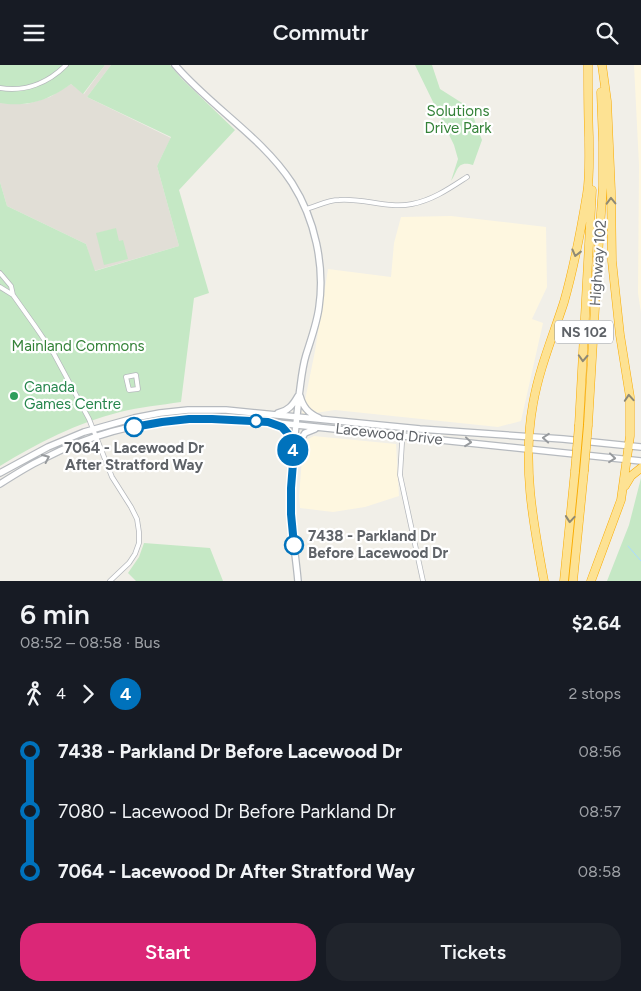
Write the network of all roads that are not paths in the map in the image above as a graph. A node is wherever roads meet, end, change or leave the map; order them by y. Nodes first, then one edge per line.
1 (66, 65) edge
2 (175, 65) edge
3 (588, 65) edge
4 (600, 65) edge
5 (0, 88) edge
6 (467, 177) dead end
7 (306, 209) junction
8 (0, 273) edge
9 (0, 287) edge
10 (13, 295) junction
11 (299, 394) junction
12 (273, 414) junction
13 (323, 420) junction
14 (297, 421) junction
15 (268, 422) junction
16 (584, 425) junction
17 (403, 427) junction
18 (321, 428) junction
19 (94, 433) junction
20 (402, 435) junction
21 (529, 437) junction
22 (629, 446) junction
23 (641, 447) edge
24 (528, 449) junction
25 (294, 451) junction
26 (628, 459) junction
27 (641, 461) edge
28 (641, 468) edge
29 (0, 473) edge
30 (0, 484) edge
31 (623, 490) junction
32 (110, 581) edge
33 (298, 581) edge
34 (423, 581) edge
35 (544, 581) edge
36 (564, 581) edge
37 (573, 581) edge
38 (591, 581) edge

1 - 5 street
2 - 7 main road
3 -> 16 highway, Highway 102 / NS 102
3 -> 21 highway
4 - 16 highway, Highway 102 / NS 102
22 -> 4 highway
6 - 7 street
7 - 11 main road
8 - 10 street
9 - 10 street
10 - 19 street
11 - 12 main road
11 - 13 main road
11 - 14 main road
12 - 14 main road, Lacewood Drive
12 - 19 main road, Lacewood Drive
13 - 14 main road, Lacewood Drive
13 - 17 main road, Lacewood Drive
14 - 15 main road, Lacewood Drive
14 - 18 main road, Lacewood Drive
14 - 25 main road
15 - 19 main road, Lacewood Drive
15 - 25 main road
16 -> 36 highway, Highway 102 / NS 102, bridge
16 - 37 highway, Highway 102 / NS 102, bridge
17 - 20 street
17 - 21 main road, Lacewood Drive
18 - 20 main road, Lacewood Drive
18 - 25 main road
19 - 29 main road, Lacewood Drive
30 -> 19 main road, Lacewood Drive
19 - 32 street
20 -> 24 main road, Lacewood Drive
20 - 34 street
22 -> 21 main road, Lacewood Drive
21 - 24 highway
22 - 23 main road, Lacewood Drive
22 - 26 highway
24 -> 26 main road, Lacewood Drive
24 - 35 highway
25 - 33 main road
26 - 27 main road, Lacewood Drive
26 - 31 highway
28 - 31 highway
31 - 38 highway

